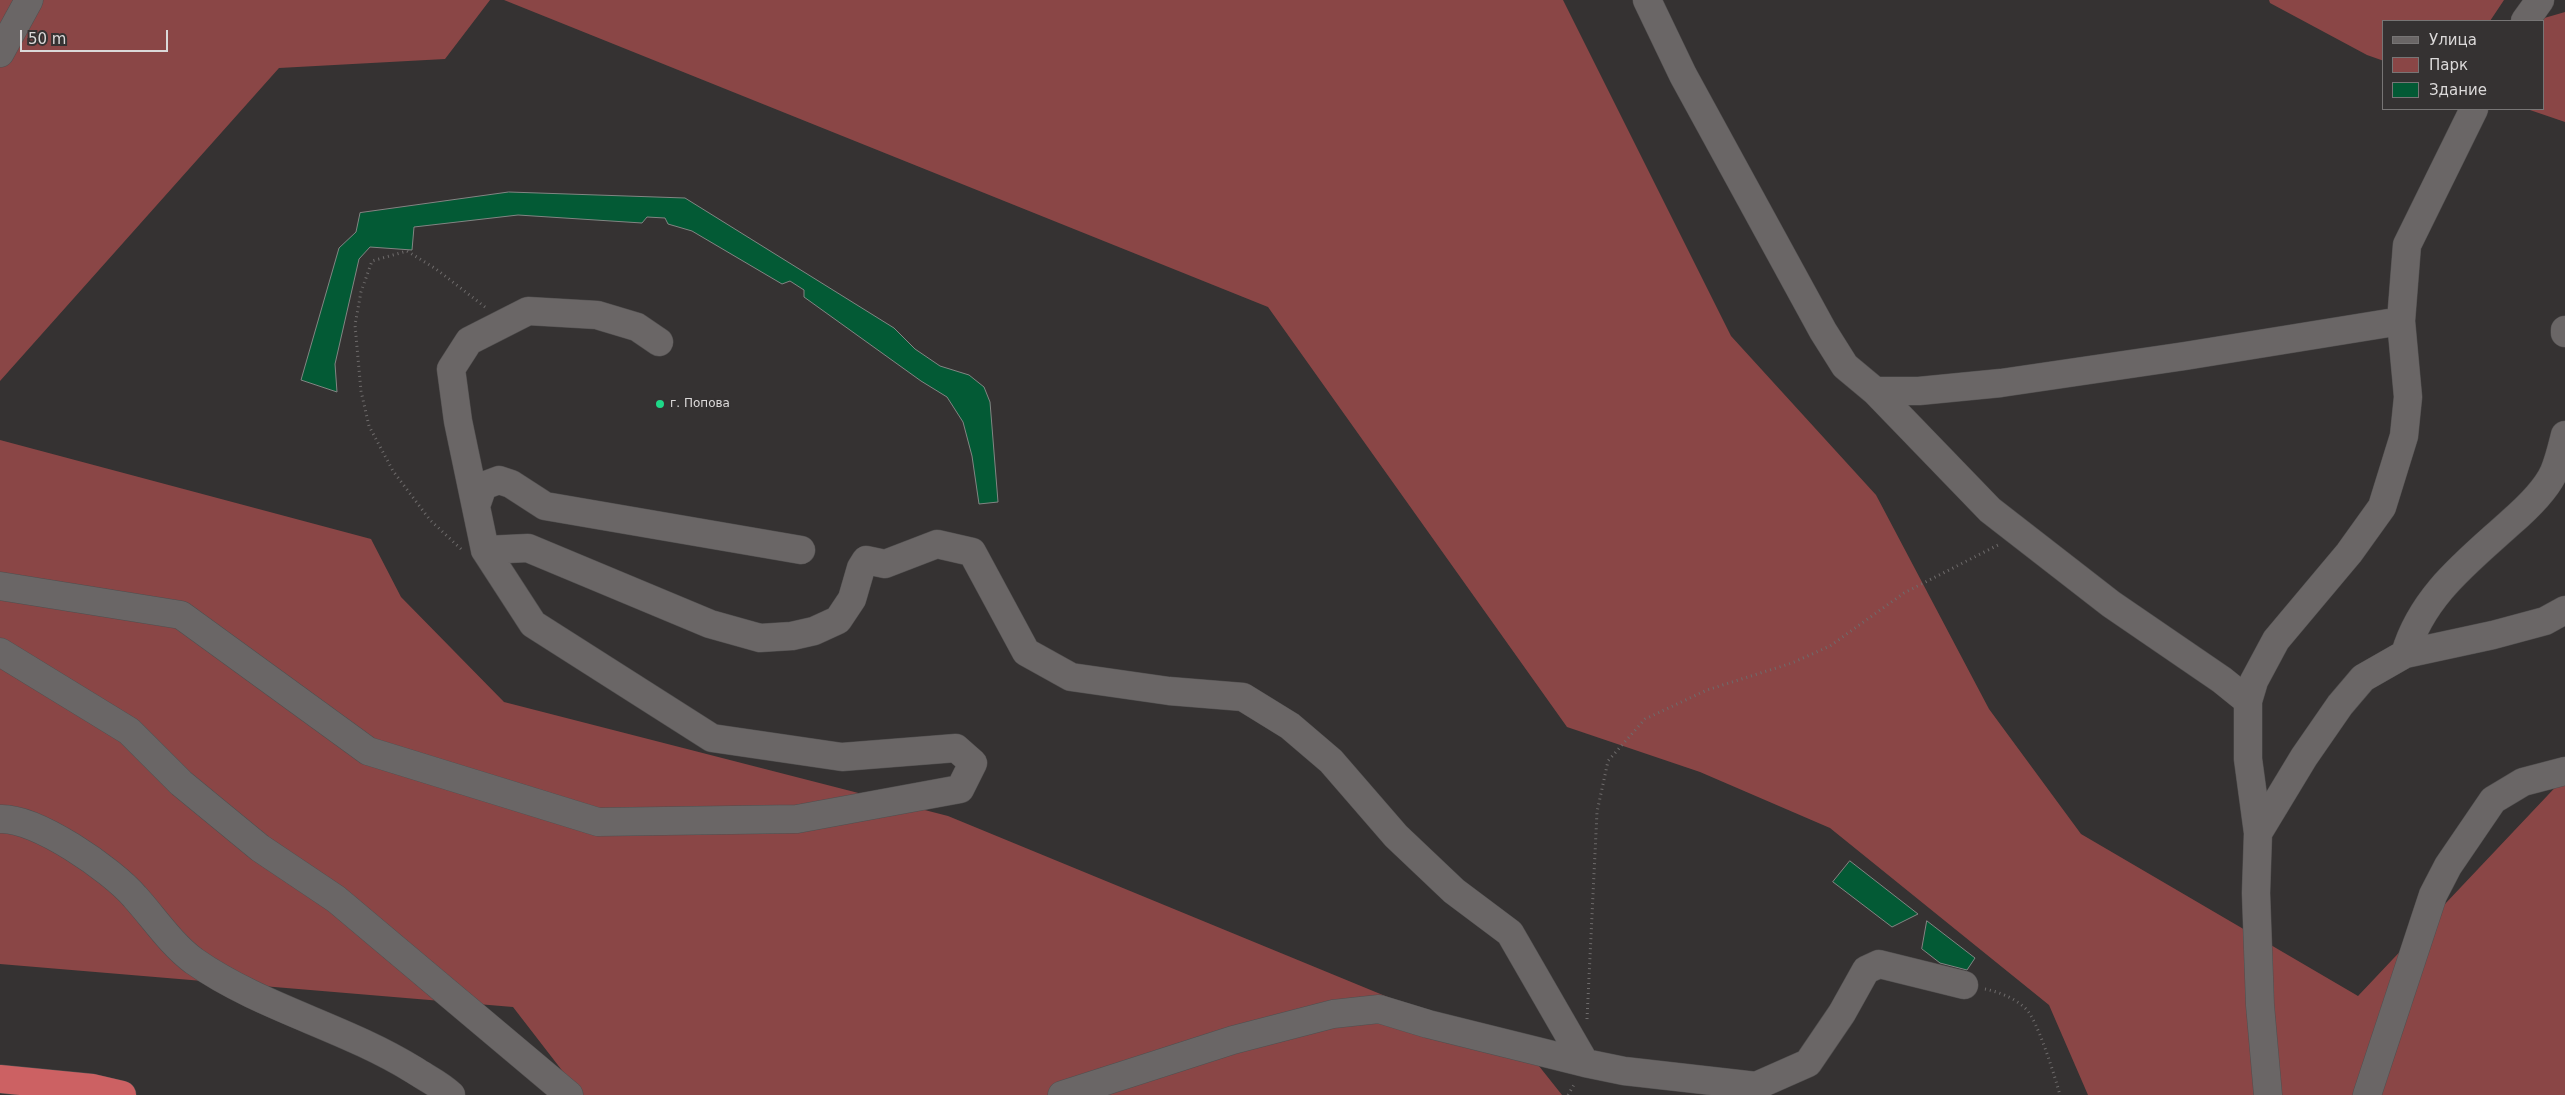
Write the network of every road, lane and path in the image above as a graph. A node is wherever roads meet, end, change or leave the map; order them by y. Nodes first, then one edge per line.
1 (29, 0) edge
2 (1647, 0) edge
3 (2540, 0) edge
4 (2526, 20) edge
5 (0, 53) edge
6 (2474, 110) edge
7 (2401, 322) junction
8 (505, 323) junction
9 (659, 342) dead end
10 (1875, 390) junction
11 (2565, 435) edge
12 (476, 506) junction
13 (2021, 534) junction
14 (485, 550) junction
15 (801, 550) dead end
16 (0, 586) edge
17 (2565, 610) edge
18 (0, 652) edge
19 (2405, 654) junction
20 (2248, 701) junction
21 (2565, 771) edge
22 (0, 819) edge
23 (2258, 833) junction
24 (1964, 985) joint
25 (1587, 1025) dead end
26 (1585, 1063) junction
27 (0, 1079) edge
28 (122, 1095) edge
29 (451, 1095) edge
30 (569, 1095) edge
31 (1062, 1095) edge
32 (2060, 1095) edge
33 (2268, 1095) edge
34 (2367, 1095) edge

1 - 5 street
2 - 10 street
3 - 4 street
6 - 7 street
7 - 10 street
7 - 20 street
8 - 9 street
8 - 12 street
8 - 14 path
10 - 13 street
11 - 19 street
12 - 14 street
12 - 15 street
13 - 20 street
13 - 25 path
14 - 16 street
14 - 26 street
17 - 19 street
18 - 30 street
19 - 23 street
20 - 23 street
21 - 34 street
22 - 29 street
23 - 33 street
24 - 26 street
24 - 32 path
26 - 31 street
27 - 28 highway

